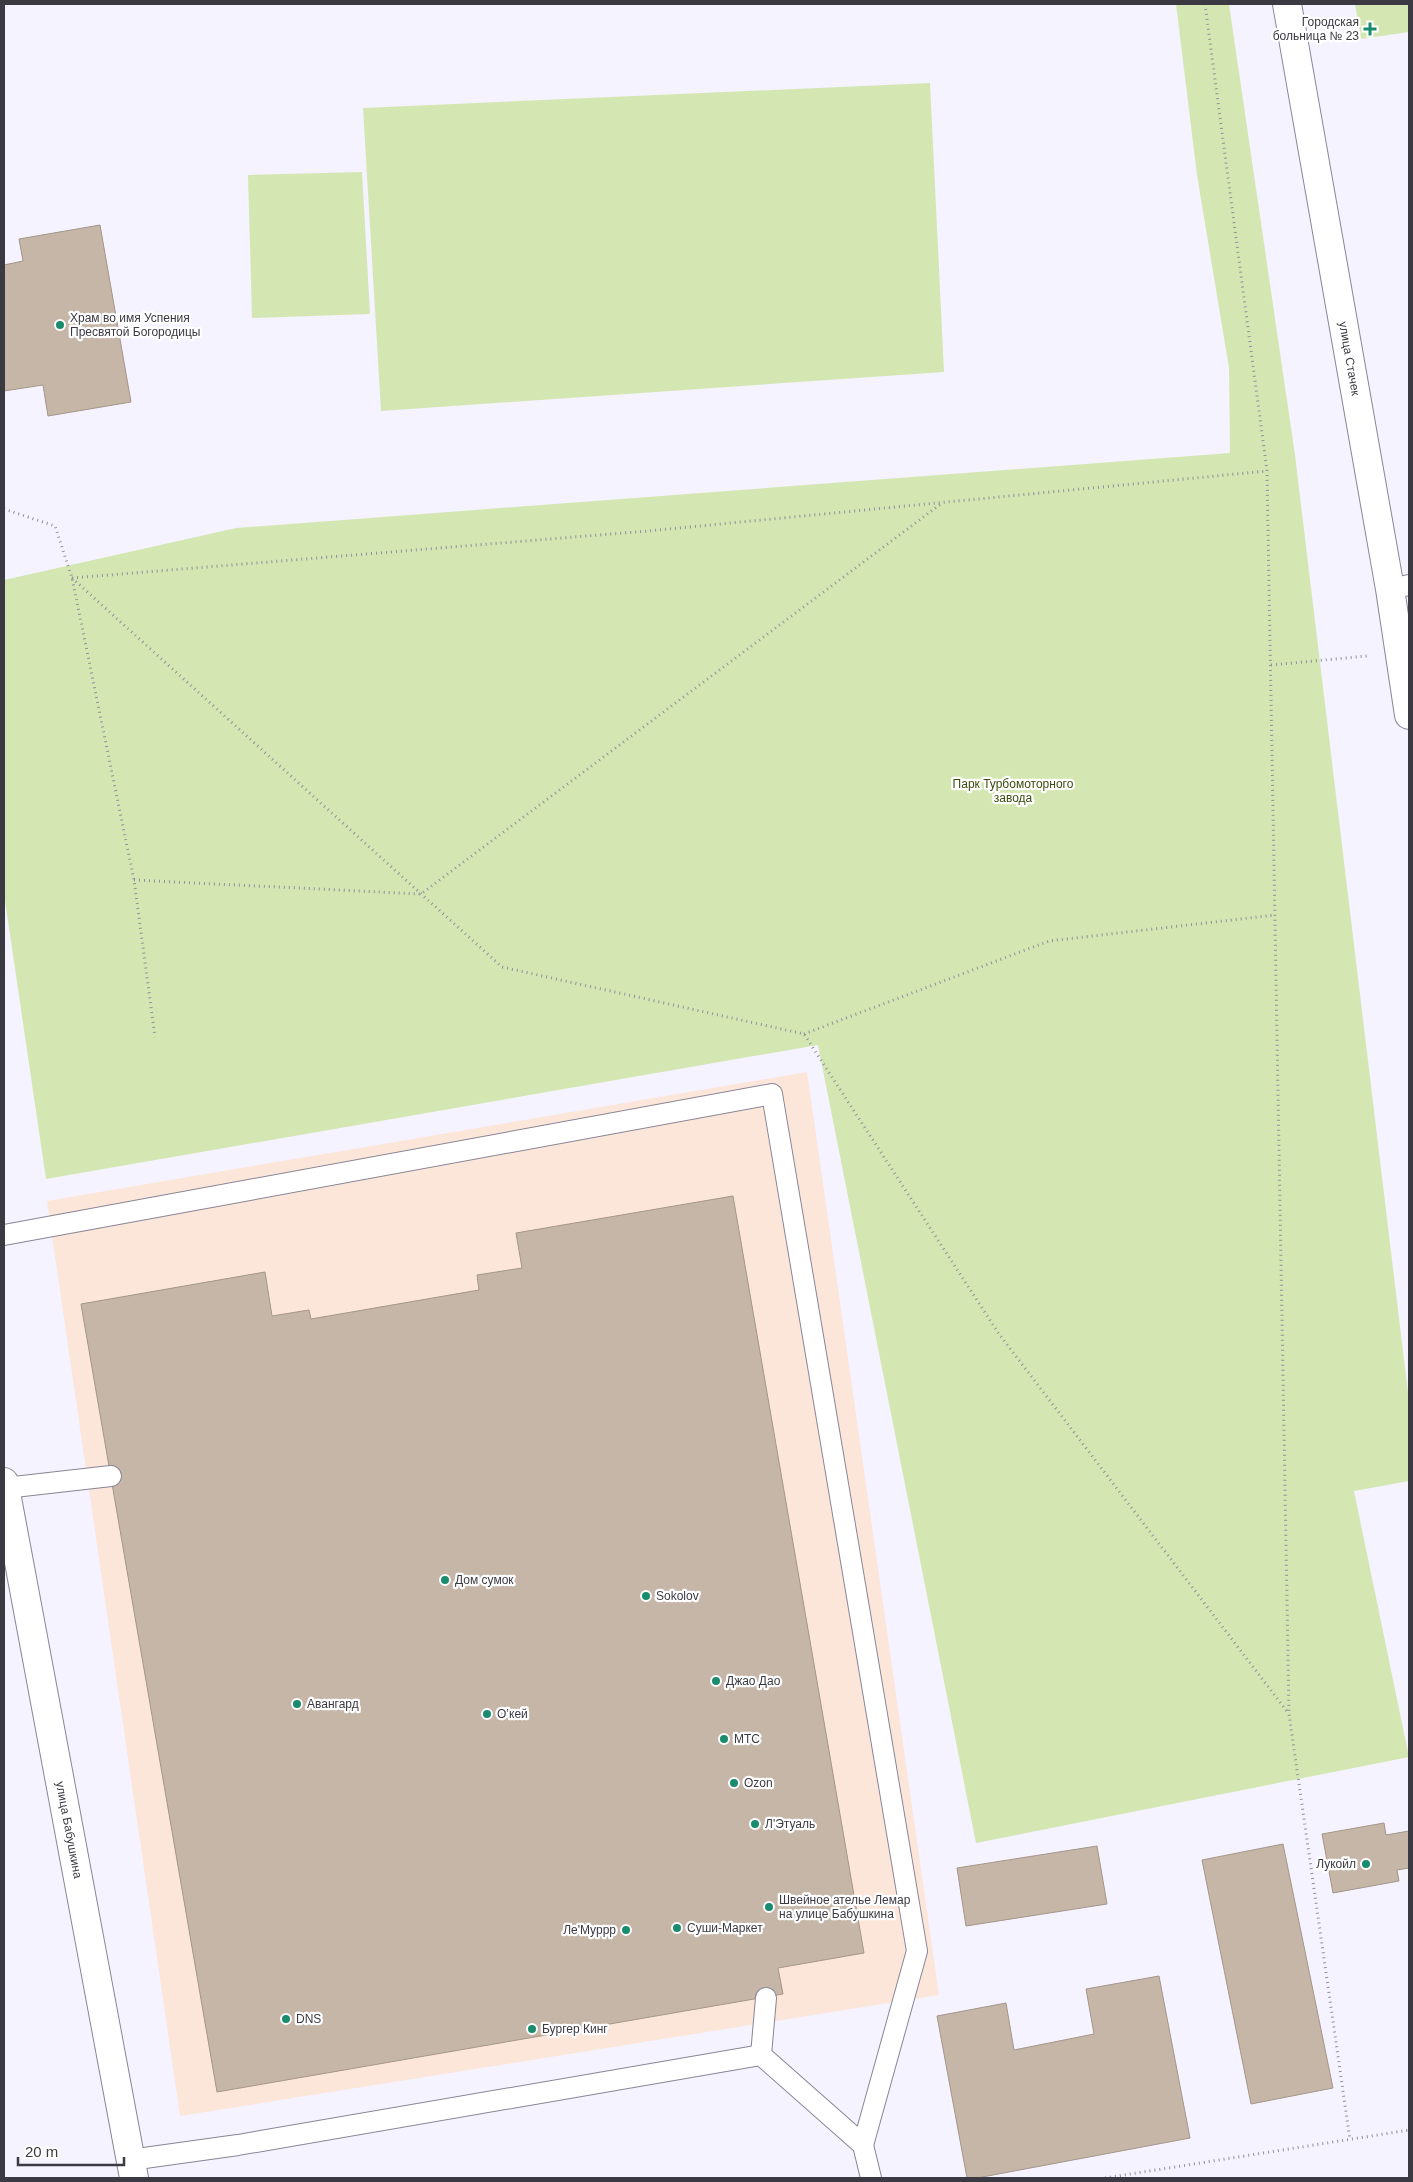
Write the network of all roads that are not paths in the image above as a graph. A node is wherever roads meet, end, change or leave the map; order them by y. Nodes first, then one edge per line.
1 (1287, 4) edge
2 (1399, 587) edge
3 (1409, 715) edge
4 (4, 1235) edge
5 (111, 1476) dead end
6 (4, 1485) edge
7 (766, 1998) dead end
8 (762, 2055) junction
9 (863, 2145) junction
10 (132, 2169) edge
11 (871, 2178) edge

1 - 2 street, улица Стачек
2 - 3 street, улица Стачек
4 - 9 lane
5 - 6 lane
6 - 10 street, улица Бабушкина
7 - 8 lane
8 - 9 lane
8 - 10 lane
9 - 11 lane

